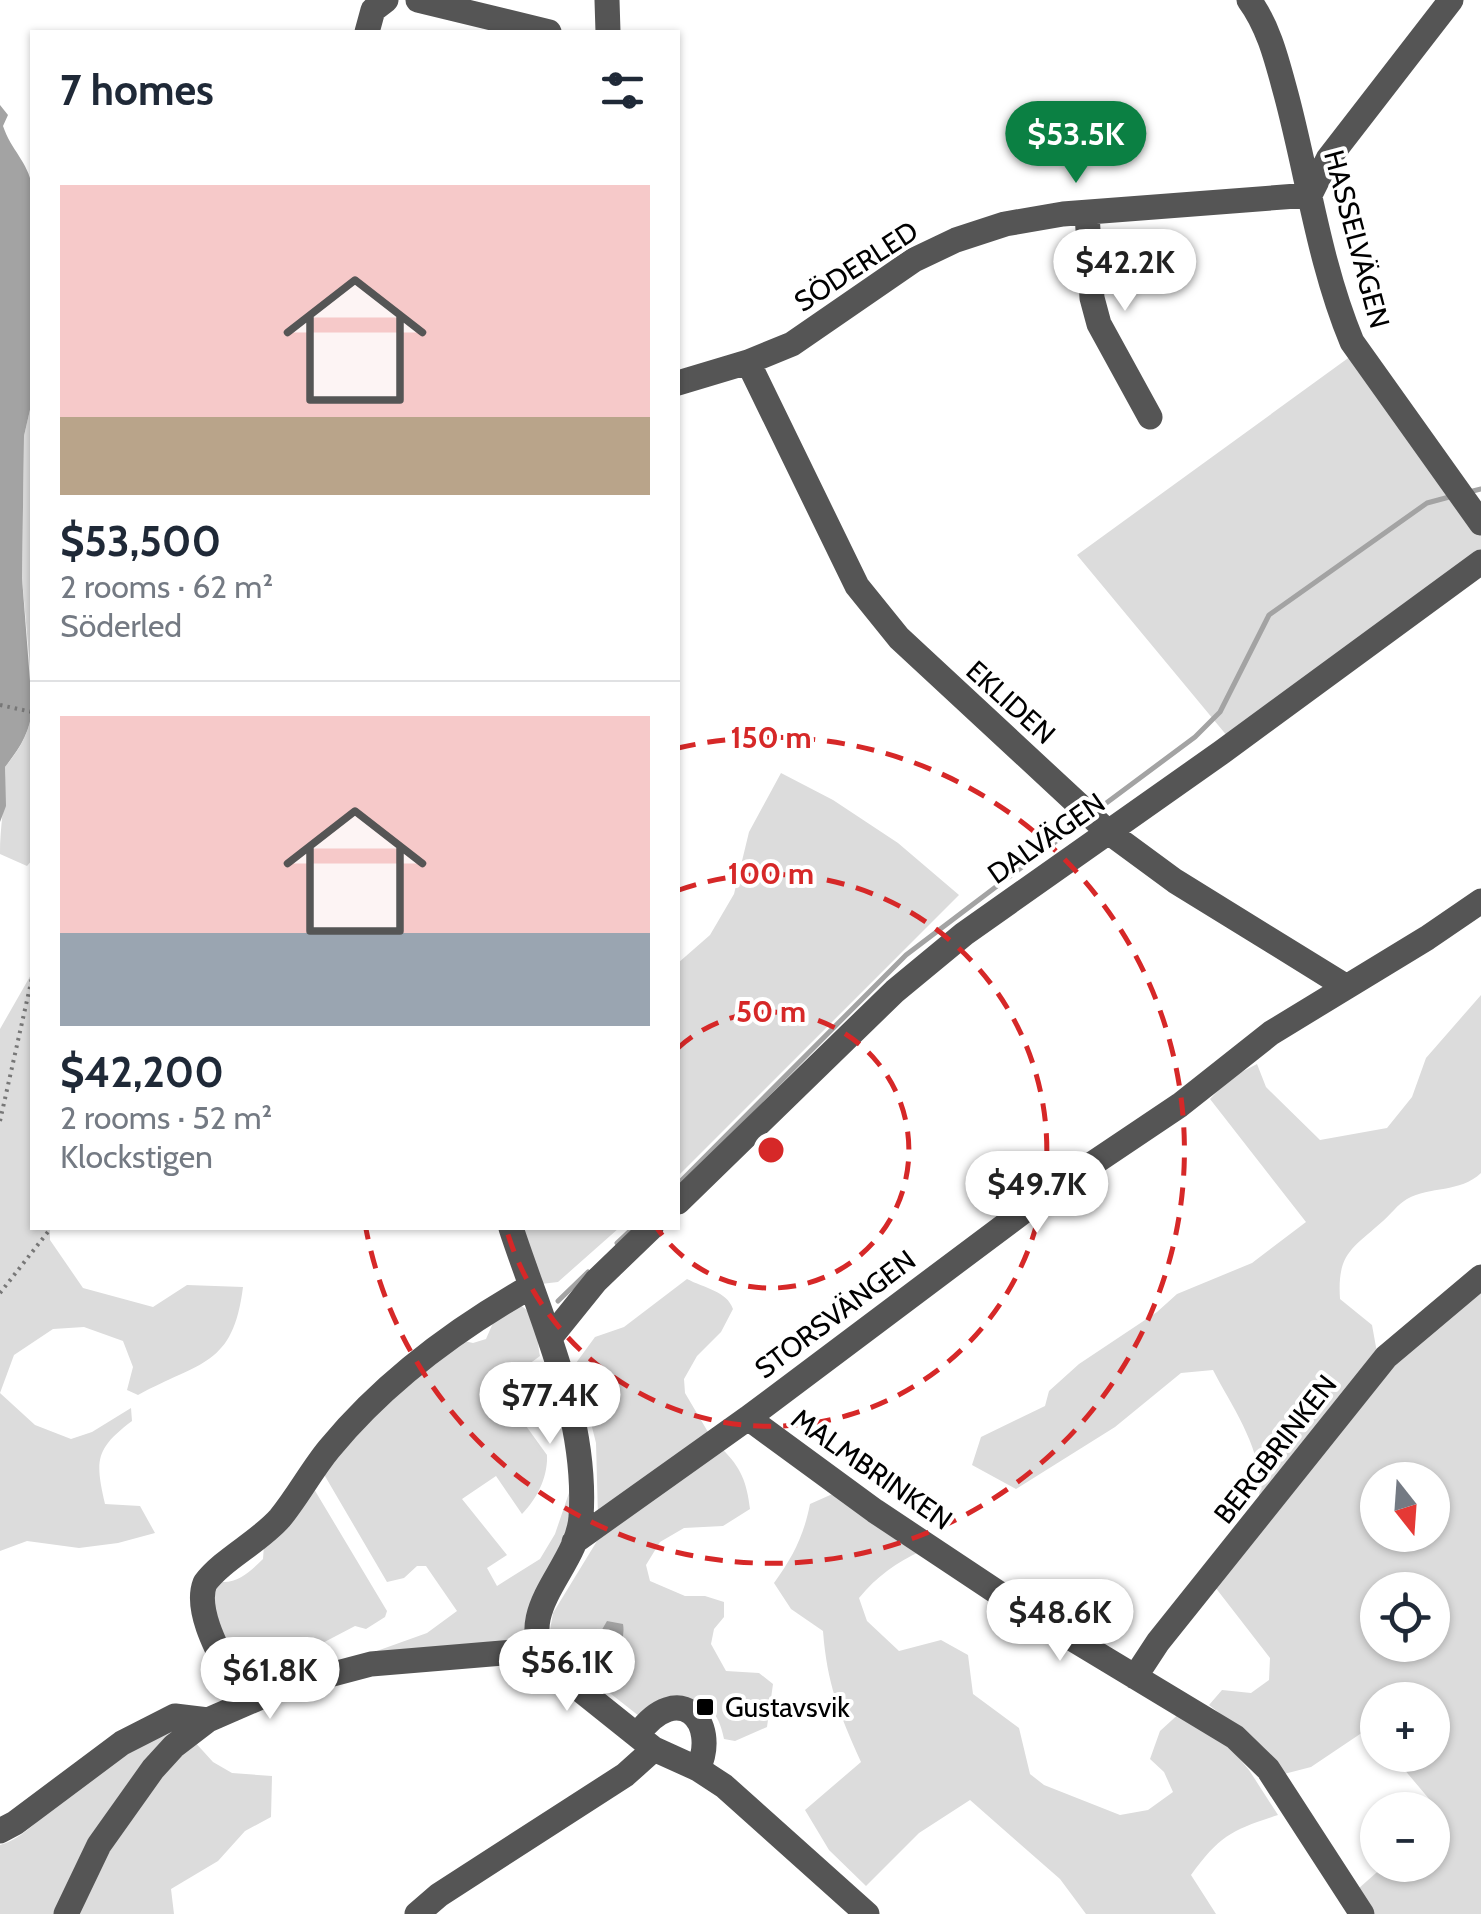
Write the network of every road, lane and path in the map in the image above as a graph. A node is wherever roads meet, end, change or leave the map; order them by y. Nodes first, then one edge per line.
1 (386, 0) edge
2 (418, 0) edge
3 (607, 0) edge
4 (1249, 0) edge
5 (1450, 0) edge
6 (368, 30) edge
7 (541, 30) edge
8 (608, 30) edge
9 (1310, 195) junction
10 (1087, 213) junction
11 (748, 362) junction
12 (680, 382) edge
13 (1150, 417) dead end
14 (1481, 523) edge
15 (1481, 562) edge
16 (0, 705) edge
17 (30, 712) edge
18 (1107, 831) junction
19 (1481, 901) edge
20 (1345, 986) junction
21 (30, 987) edge
22 (0, 1121) edge
23 (680, 1200) edge
24 (49, 1230) edge
25 (512, 1230) edge
26 (649, 1230) edge
27 (1481, 1277) edge
28 (530, 1287) junction
29 (0, 1293) edge
30 (550, 1338) junction
31 (748, 1418) junction
32 (574, 1542) junction
33 (539, 1650) junction
34 (1135, 1677) junction
35 (244, 1704) junction
36 (208, 1720) junction
37 (646, 1742) junction
38 (698, 1770) junction
39 (0, 1831) edge
40 (66, 1914) edge
41 (417, 1914) edge
42 (866, 1914) edge
43 (1362, 1914) edge

1 - 6 street
2 - 7 street
3 - 8 street
4 - 9 street, HASSELVÄGEN
5 - 9 street
9 - 10 street, SÖDERLED
9 - 14 street, HASSELVÄGEN
10 - 11 street, SÖDERLED
10 - 13 street
11 - 12 street, SÖDERLED
11 - 18 street, EKLIDEN
15 - 18 street, DALVÄGEN
16 - 17 path
18 - 20 street, EKLIDEN
18 - 23 street, DALVÄGEN
19 - 20 street, STORSVÄNGEN
20 - 31 street, STORSVÄNGEN
21 - 22 path
24 - 29 path
25 - 28 street
26 - 30 street
27 - 34 street, BERGBRINKEN
28 - 30 street
28 - 35 street
30 - 32 street
31 - 32 street, STORSVÄNGEN
31 - 34 street, MALMBRINKEN
32 - 33 street
33 - 35 street
33 - 37 street
34 - 43 street, MALMBRINKEN
35 - 36 street
36 - 39 street
36 - 40 street
37 - 38 street
37 - 38 street
37 - 41 street
38 - 42 street

